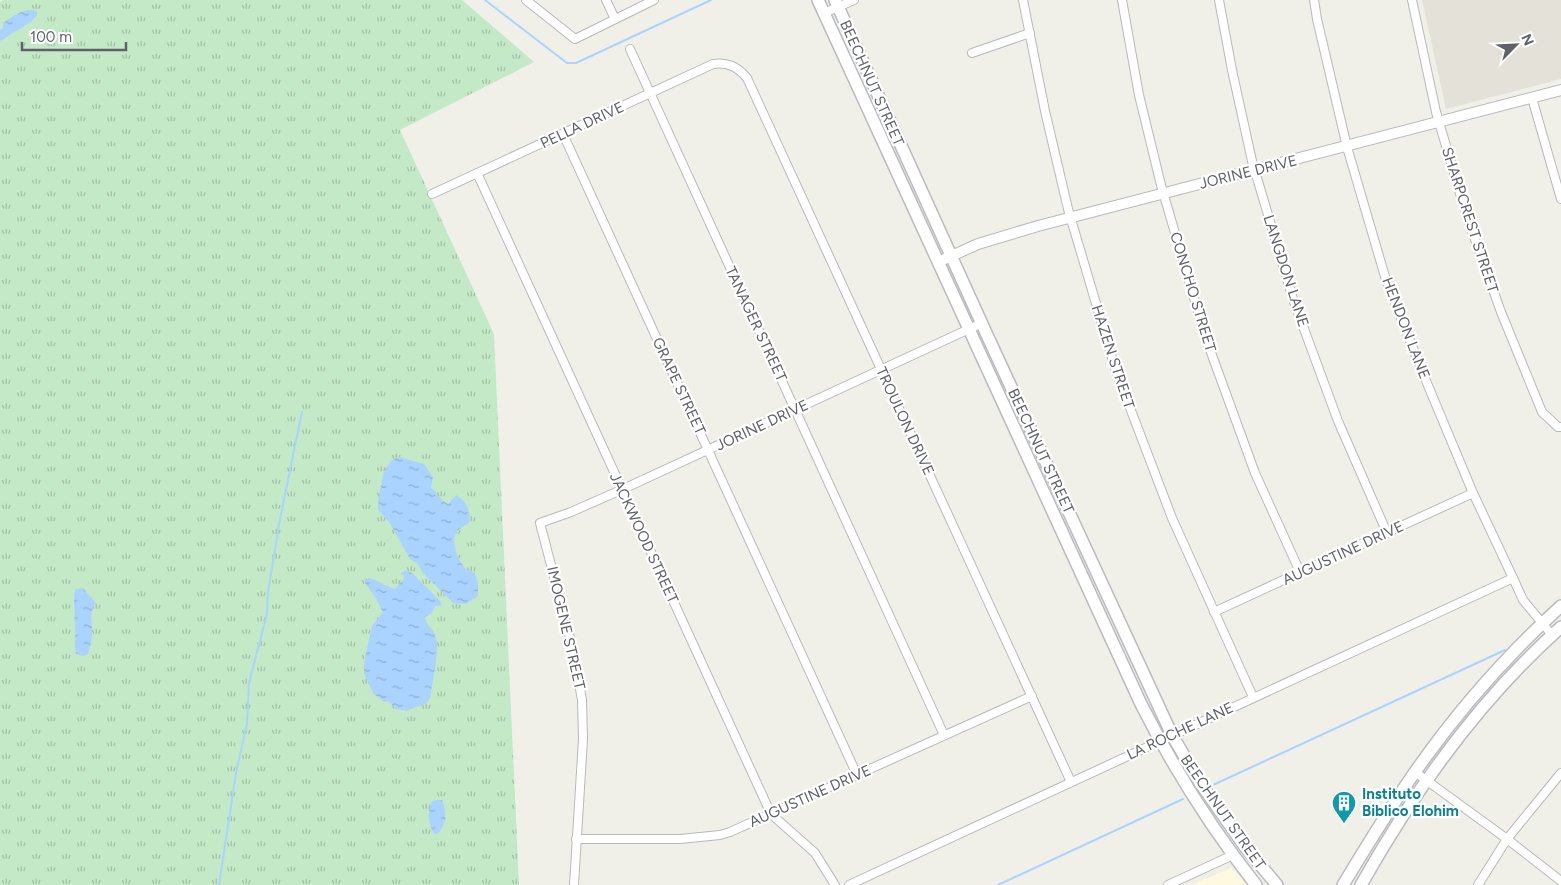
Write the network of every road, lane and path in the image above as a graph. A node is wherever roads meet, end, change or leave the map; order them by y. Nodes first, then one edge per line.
1 (526, 0) edge
2 (606, 0) edge
3 (654, 0) edge
4 (818, 0) edge
5 (854, 0) edge
6 (1023, 0) edge
7 (1122, 0) edge
8 (1219, 0) edge
9 (1314, 0) edge
10 (1412, 0) edge
11 (836, 4) edge
12 (824, 13) junction
13 (615, 19) junction
14 (1030, 33) junction
15 (630, 49) dead end
16 (972, 53) dead end
17 (733, 66) joint
18 (1561, 90) edge
19 (650, 93) junction
20 (1532, 98) junction
21 (1439, 121) junction
22 (894, 131) junction
23 (563, 134) junction
24 (881, 137) junction
25 (1347, 146) junction
26 (1255, 170) junction
27 (477, 174) junction
28 (432, 194) dead end
29 (1163, 194) junction
30 (1561, 199) edge
31 (1070, 218) junction
32 (951, 256) junction
33 (938, 262) junction
34 (982, 323) junction
35 (969, 329) junction
36 (882, 370) junction
37 (795, 410) junction
38 (1559, 427) edge
39 (708, 450) junction
40 (1044, 457) junction
41 (1030, 463) junction
42 (621, 490) junction
43 (1473, 493) junction
44 (540, 523) joint
45 (1386, 533) junction
46 (1300, 572) junction
47 (1513, 578) junction
48 (1112, 605) junction
49 (1561, 606) edge
50 (1098, 611) junction
51 (1214, 612) junction
52 (1542, 623) junction
53 (1561, 627) edge
54 (1552, 635) junction
55 (1032, 696) junction
56 (1252, 697) junction
57 (944, 735) junction
58 (1172, 735) junction
59 (1160, 741) junction
60 (1415, 772) junction
61 (1561, 773) edge
62 (857, 775) junction
63 (1427, 780) junction
64 (1071, 782) junction
65 (771, 814) junction
66 (576, 839) junction
67 (1507, 839) junction
68 (1233, 855) junction
69 (1561, 881) edge
70 (574, 885) edge
71 (835, 885) edge
72 (849, 885) edge
73 (1168, 885) edge
74 (1256, 885) edge
75 (1277, 885) edge
76 (1343, 885) edge
77 (1361, 885) edge
78 (1478, 885) edge

1 - 13 street
2 - 13 street
3 - 13 street
4 - 12 main road, BEECHNUT STREET
5 - 11 street
6 - 14 street, HAZEN STREET
7 - 29 street, CONCHO STREET
8 - 26 street, LANGDON LANE
9 - 25 street, HENDON LANE
10 - 21 street, SHARPCREST STREET
11 - 12 street
11 - 22 main road, BEECHNUT STREET
12 - 24 main road, BEECHNUT STREET
14 - 16 street
14 - 31 street, HAZEN STREET
15 - 19 street, TANAGER STREET
17 - 19 street, PELLA DRIVE
17 - 36 street, TROULON DRIVE
18 - 20 street, JORINE DRIVE
19 - 23 street, PELLA DRIVE
19 - 37 street, TANAGER STREET
20 - 21 street, JORINE DRIVE
20 - 30 street
21 - 25 street, JORINE DRIVE
21 - 38 street, SHARPCREST STREET
22 - 24 main road
22 - 32 main road, BEECHNUT STREET
23 - 27 street, PELLA DRIVE
23 - 39 street, GRAPE STREET
24 - 33 main road, BEECHNUT STREET
25 - 26 street, JORINE DRIVE
25 - 43 street, HENDON LANE
26 - 29 street, JORINE DRIVE
26 - 45 street, LANGDON LANE
27 - 28 street, PELLA DRIVE
27 - 42 street, JACKWOOD STREET
29 - 31 street, JORINE DRIVE
29 - 46 street, CONCHO STREET
31 - 32 street, JORINE DRIVE
31 - 51 street, HAZEN STREET
32 - 33 street, JORINE DRIVE
32 - 34 main road, BEECHNUT STREET
33 - 35 main road, BEECHNUT STREET
34 - 35 street, JORINE DRIVE
34 - 40 main road, BEECHNUT STREET
35 - 36 street, JORINE DRIVE
35 - 41 main road, BEECHNUT STREET
36 - 37 street, JORINE DRIVE
36 - 55 street, TROULON DRIVE
37 - 39 street, JORINE DRIVE
37 - 57 street, TANAGER STREET
39 - 42 street, JORINE DRIVE
39 - 62 street, GRAPE STREET
40 - 41 main road
40 - 48 main road, BEECHNUT STREET
41 - 50 main road, BEECHNUT STREET
42 - 44 street, JORINE DRIVE
42 - 65 street, JACKWOOD STREET
43 - 45 street, AUGUSTINE DRIVE
43 - 47 street, HENDON LANE
44 - 66 street, IMOGENE STREET
45 - 46 street, AUGUSTINE DRIVE
46 - 51 street, AUGUSTINE DRIVE
47 - 52 street, HENDON LANE
47 - 56 street, LA ROCHE LANE
48 - 50 main road
48 - 58 main road, BEECHNUT STREET
49 - 52 main road
50 - 59 main road, BEECHNUT STREET
51 - 56 street, HAZEN STREET
52 - 54 street, HENDON LANE
52 - 60 main road
53 - 54 main road
54 - 63 main road
55 - 57 street, AUGUSTINE DRIVE
55 - 64 street, TROULON DRIVE
56 - 58 street, LA ROCHE LANE
57 - 62 street, AUGUSTINE DRIVE
58 - 59 street, LA ROCHE LANE
58 - 75 main road, BEECHNUT STREET
59 - 64 street, LA ROCHE LANE
59 - 68 main road, BEECHNUT STREET
60 - 63 street
60 - 76 main road
61 - 67 street
62 - 65 street, AUGUSTINE DRIVE
63 - 67 street
63 - 77 main road
64 - 72 street, LA ROCHE LANE
65 - 66 street, AUGUSTINE DRIVE
65 - 71 street, JACKWOOD STREET
66 - 70 street, IMOGENE STREET
67 - 69 street
67 - 78 street
68 - 73 street
68 - 74 main road, BEECHNUT STREET

